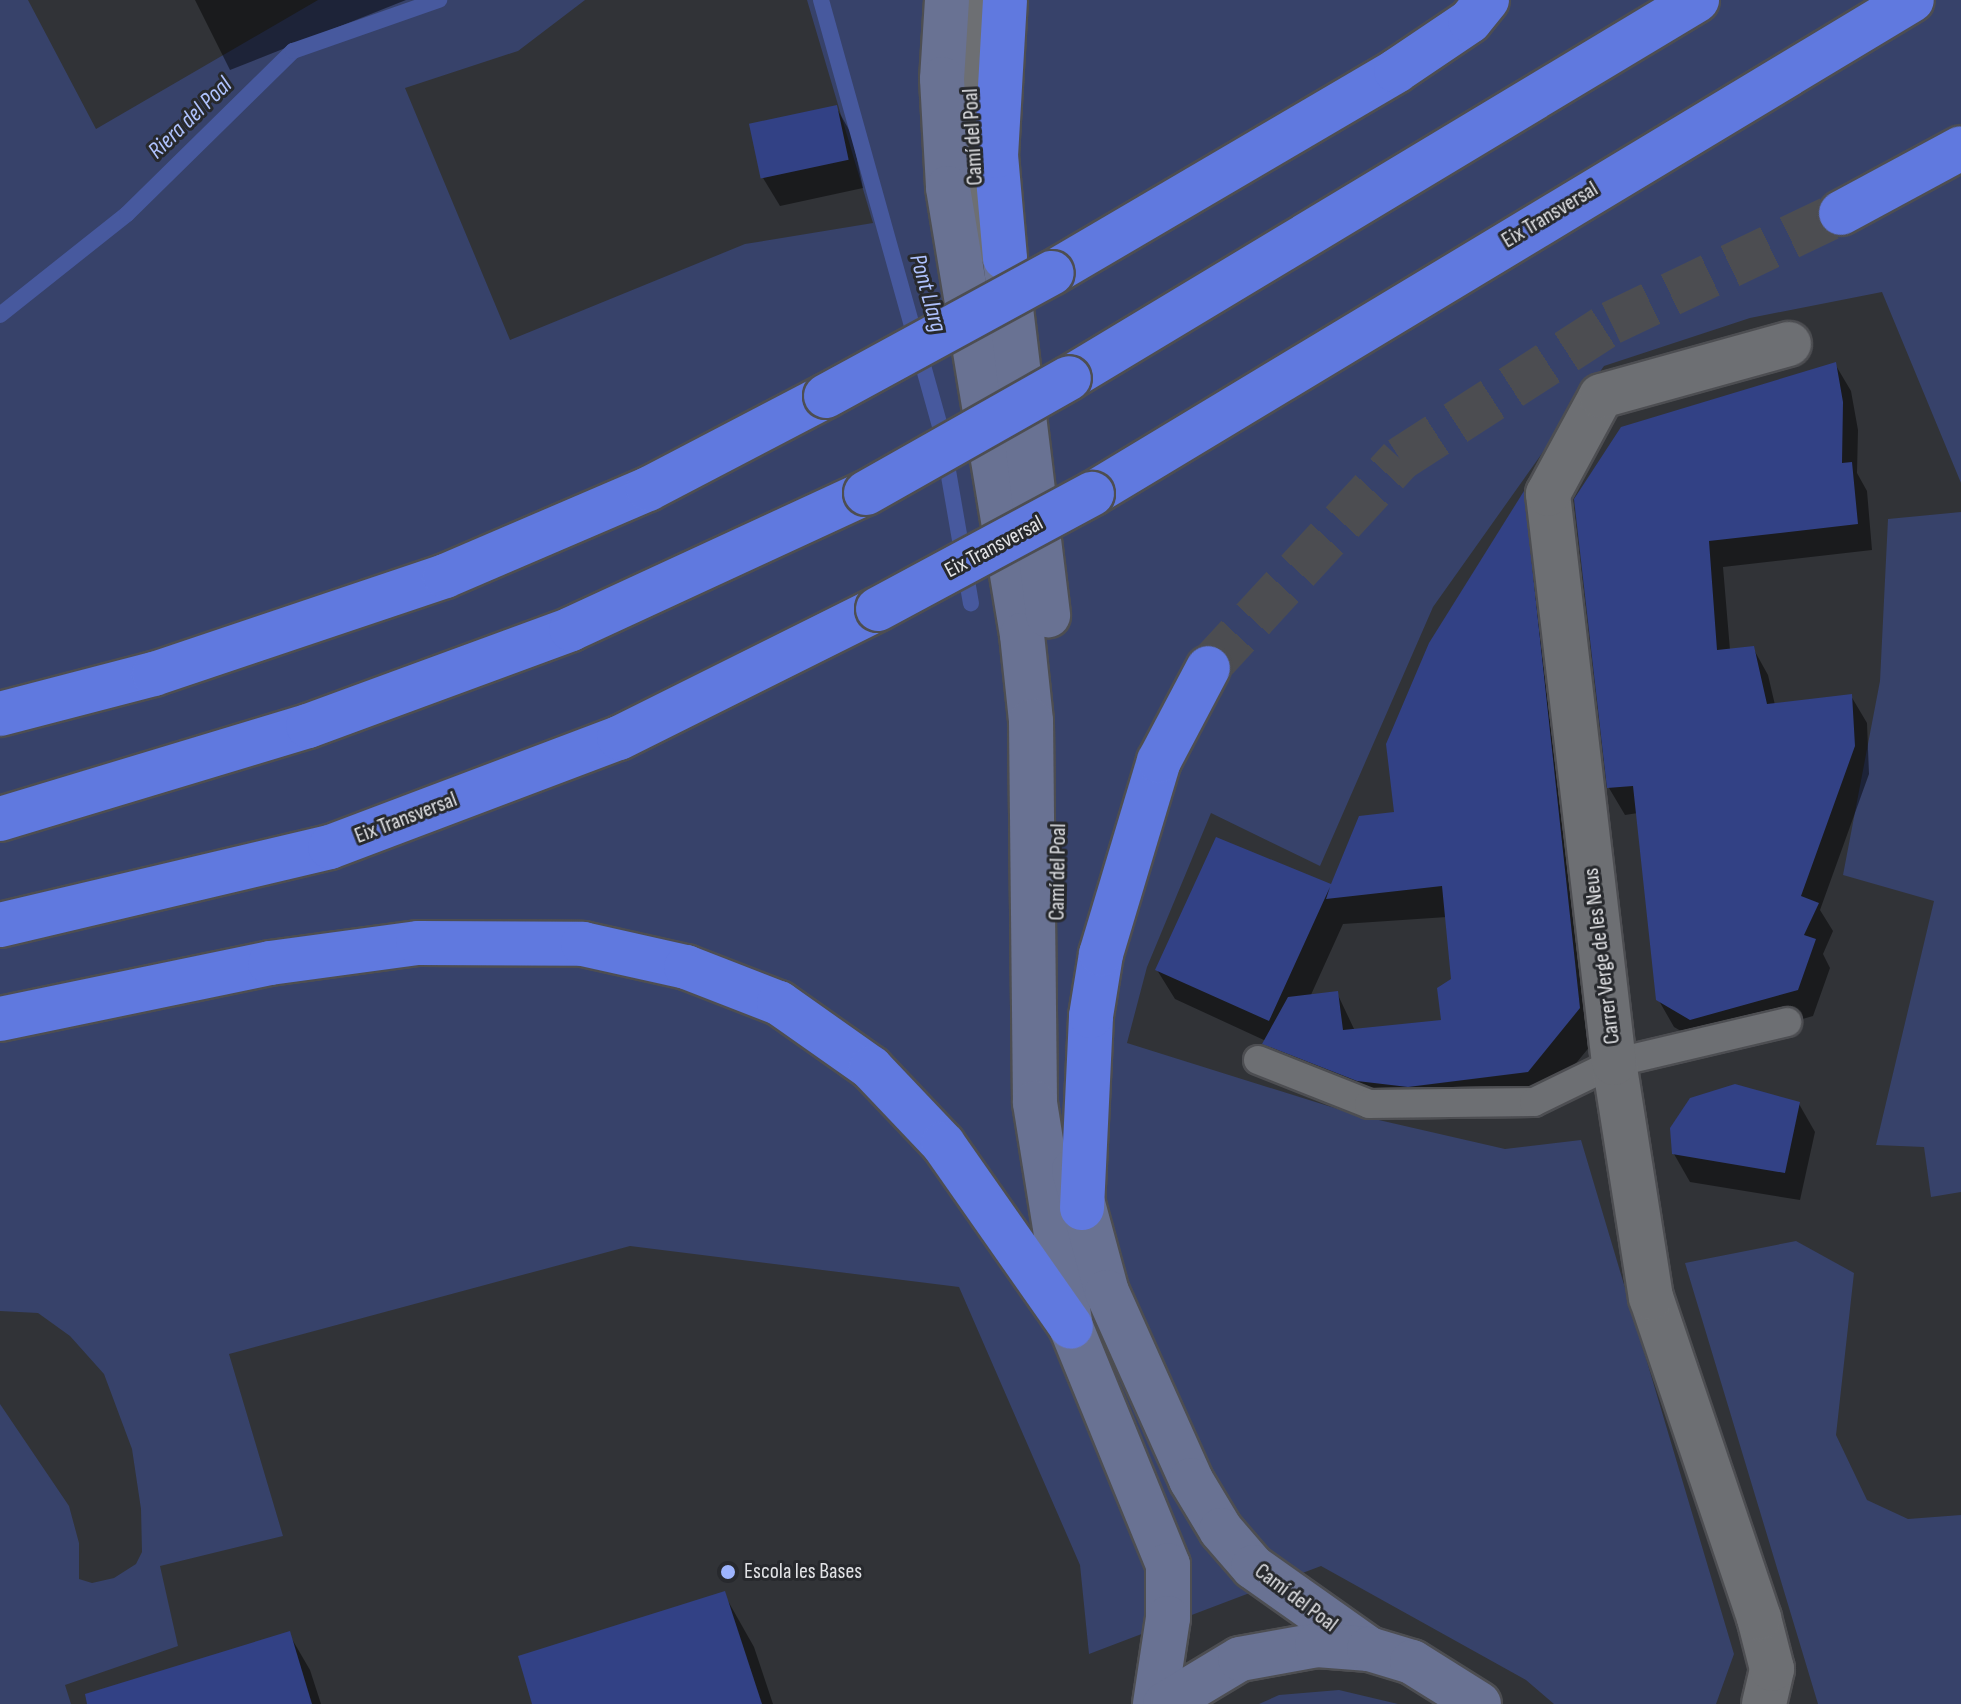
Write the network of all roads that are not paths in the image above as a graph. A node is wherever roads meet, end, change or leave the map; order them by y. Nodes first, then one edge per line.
1 (947, 0) edge
2 (976, 0) edge
3 (1005, 0) edge
4 (1487, 0) edge
5 (1697, 0) edge
6 (1912, 0) edge
7 (1961, 148) edge
8 (1841, 213) tunnel mouth
9 (1005, 258) junction
10 (1789, 344) dead end
11 (1208, 668) tunnel mouth
12 (0, 714) edge
13 (0, 819) edge
14 (0, 925) edge
15 (0, 1019) edge
16 (1787, 1022) dead end
17 (1258, 1060) dead end
18 (1614, 1063) junction
19 (1082, 1208) junction
20 (1071, 1327) junction
21 (1369, 1649) junction
22 (1155, 1704) edge
23 (1165, 1704) edge
24 (1479, 1704) edge
25 (1764, 1704) edge

1 - 20 street, Camí del Poal
2 - 9 street, Camí del Poal
3 - 9 highway
4 - 12 highway, bridge
5 - 13 highway, bridge
6 - 14 highway, Eix Transversal, bridge
7 - 8 highway
9 - 19 street, Camí del Poal
10 - 18 street, Carrer Verge de les Neus
11 - 19 highway
15 - 20 highway
16 - 18 lane
17 - 18 lane
18 - 25 street, Carrer Verge de les Neus
19 - 21 street, Camí del Poal
20 - 22 street, Camí del Poal
21 - 23 street
21 - 24 street

